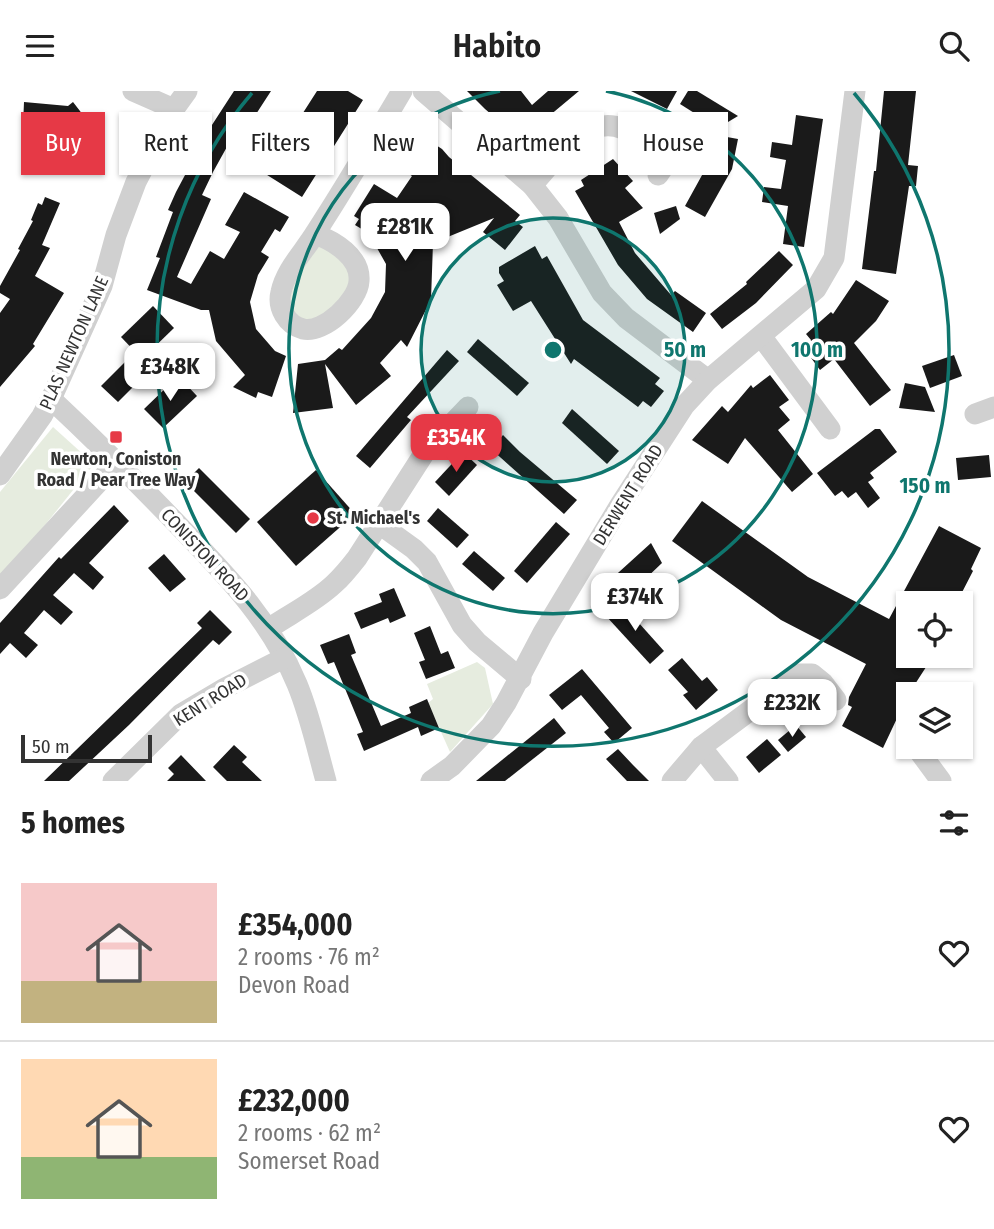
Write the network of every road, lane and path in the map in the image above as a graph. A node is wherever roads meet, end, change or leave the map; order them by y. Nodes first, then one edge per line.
1 (133, 91) edge
2 (187, 91) edge
3 (402, 91) edge
4 (423, 91) edge
5 (855, 91) edge
6 (174, 109) junction
7 (658, 176) dead end
8 (532, 185) junction
9 (315, 234) junction
10 (761, 337) junction
11 (708, 380) junction
12 (51, 399) junction
13 (468, 407) dead end
14 (830, 429) dead end
15 (118, 461) junction
16 (0, 474) edge
17 (379, 513) junction
18 (0, 589) edge
19 (268, 629) junction
20 (284, 657) junction
21 (521, 679) junction
22 (836, 700) dead end
23 (702, 747) junction
24 (925, 759) edge
25 (113, 781) edge
26 (326, 781) edge
27 (431, 781) edge
28 (672, 781) edge
29 (728, 781) edge
30 (941, 781) edge

1 - 6 street
2 - 6 street, PLAS NEWTON LANE
3 - 9 street
4 - 8 street
5 - 10 street, DERWENT ROAD
6 - 12 street, PLAS NEWTON LANE
7 - 8 street
8 - 11 street
9 - 9 street
10 - 11 street, DERWENT ROAD
10 - 14 street
11 - 21 street, DERWENT ROAD
12 - 15 street, CONISTON ROAD
12 - 16 street, PLAS NEWTON LANE
13 - 17 street
15 - 18 street
15 - 19 street, CONISTON ROAD
17 - 19 street
17 - 21 street
19 - 20 street, CONISTON ROAD
20 - 25 street, KENT ROAD
20 - 26 street, CONISTON ROAD
21 - 27 street, DERWENT ROAD
22 - 23 street
23 - 28 street
23 - 29 street
24 - 30 street

